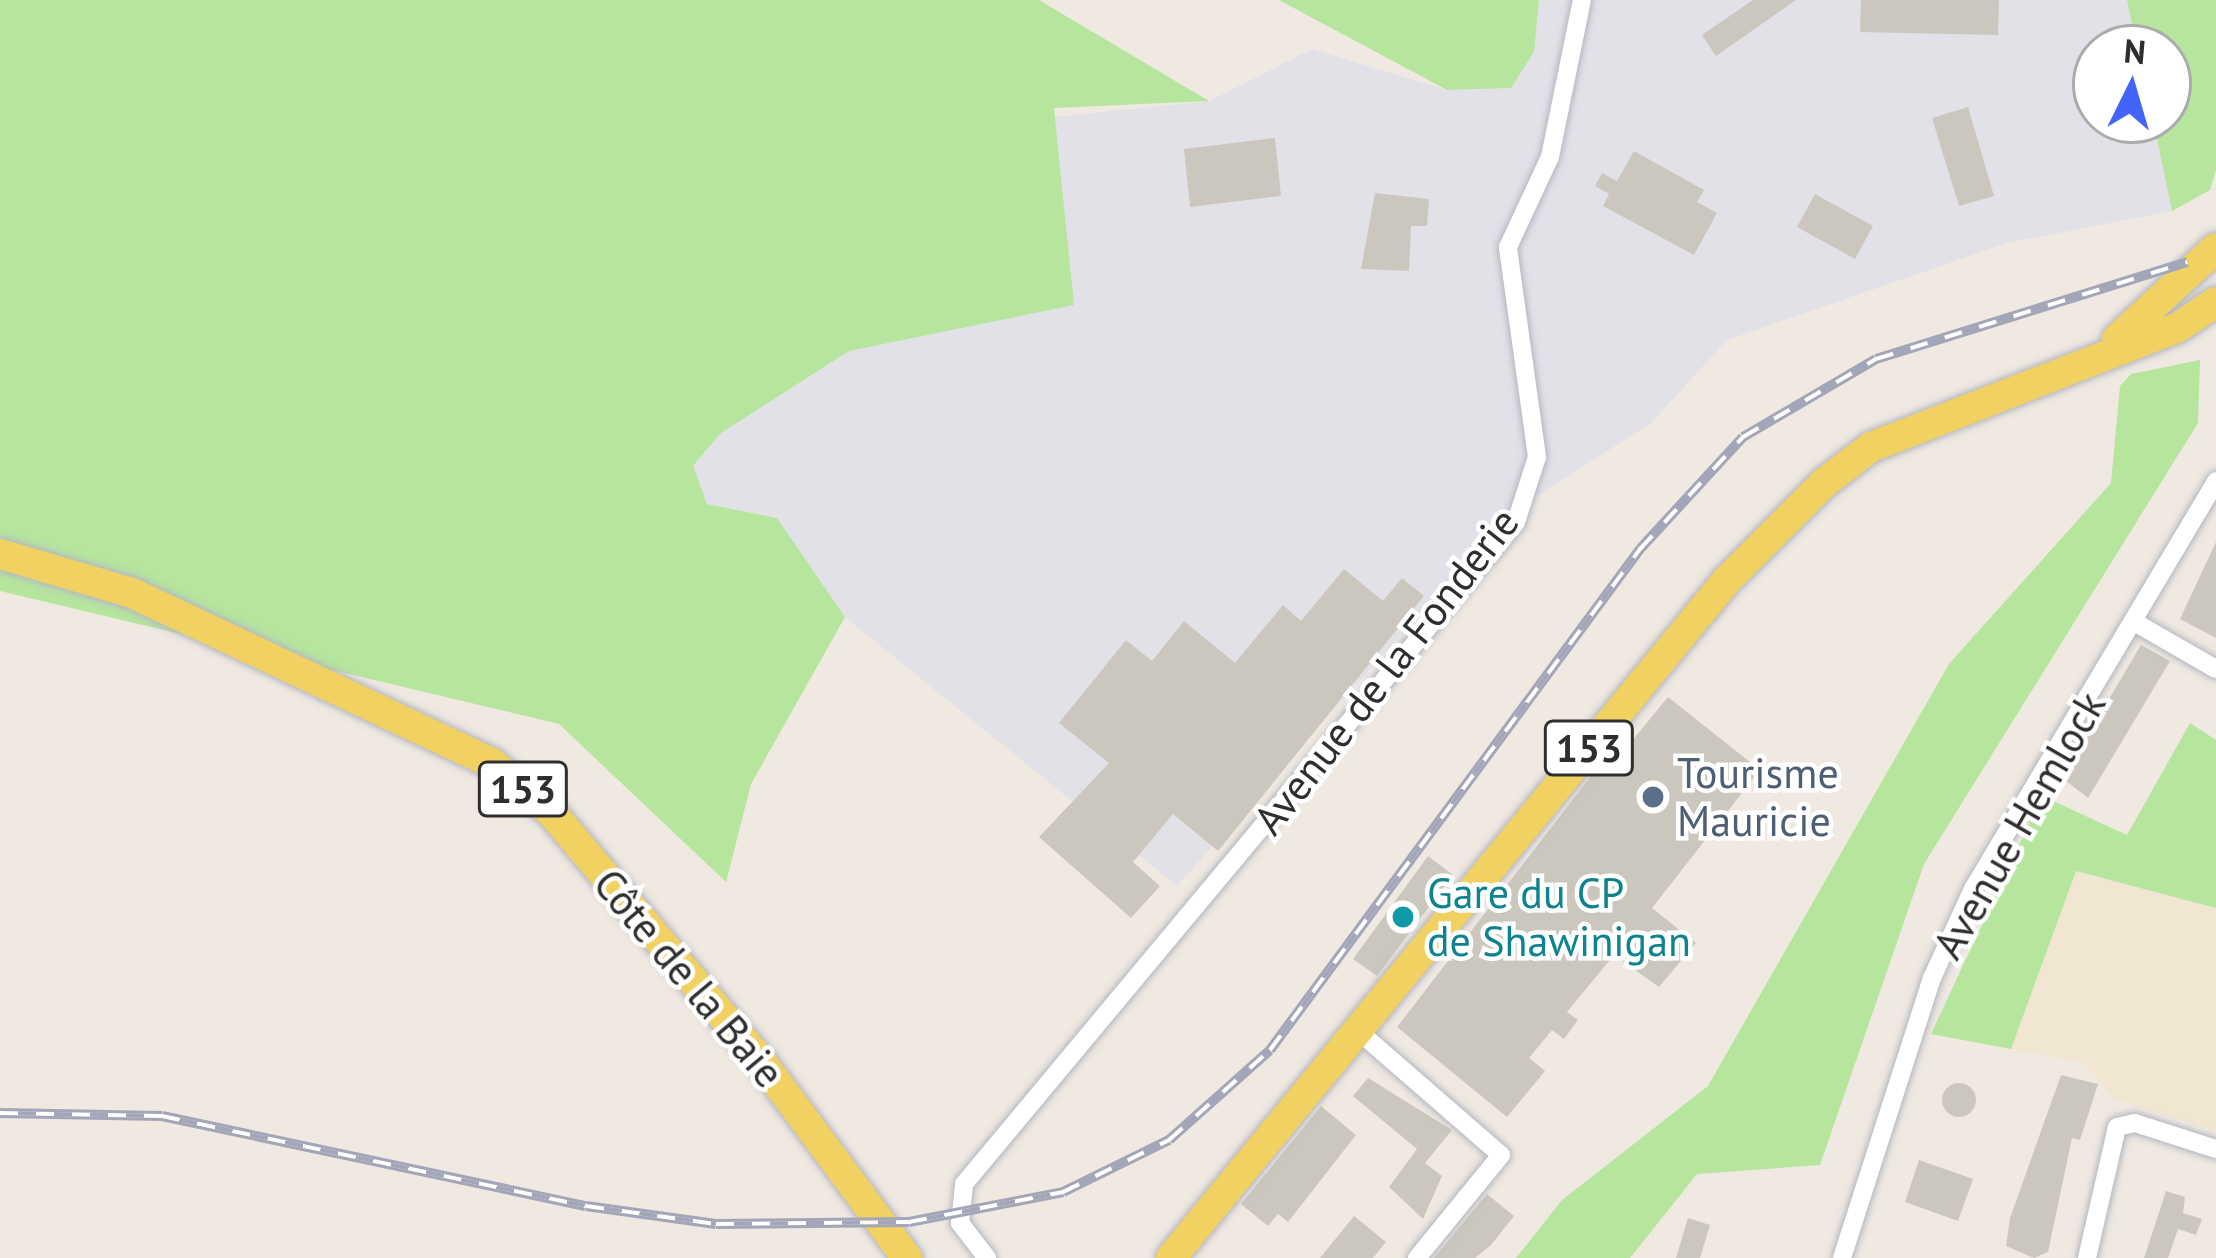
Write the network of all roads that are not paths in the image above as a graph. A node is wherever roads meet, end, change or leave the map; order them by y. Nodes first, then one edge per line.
1 (1582, 0) edge
2 (2214, 251) edge
3 (2216, 302) edge
4 (2098, 353) junction
5 (2216, 481) edge
6 (2210, 507) edge
7 (0, 554) edge
8 (2136, 623) junction
9 (2216, 669) edge
10 (1356, 1029) junction
11 (2216, 1149) edge
12 (897, 1250) edge
13 (987, 1258) edge
14 (1171, 1258) edge
15 (1417, 1258) edge
16 (1842, 1258) edge
17 (2087, 1258) edge

1 - 13 street, Avenue de la Fonderie
2 - 4 main road, 153
3 - 4 main road, 153
4 - 10 main road, 153
5 - 6 street, Avenue Hemlock
6 - 8 street, Avenue Hemlock
7 - 12 main road, Côte de la Baie / 153
8 - 9 street
8 - 16 street, Avenue Hemlock
10 - 14 main road, 153
10 - 15 street
11 - 17 street

